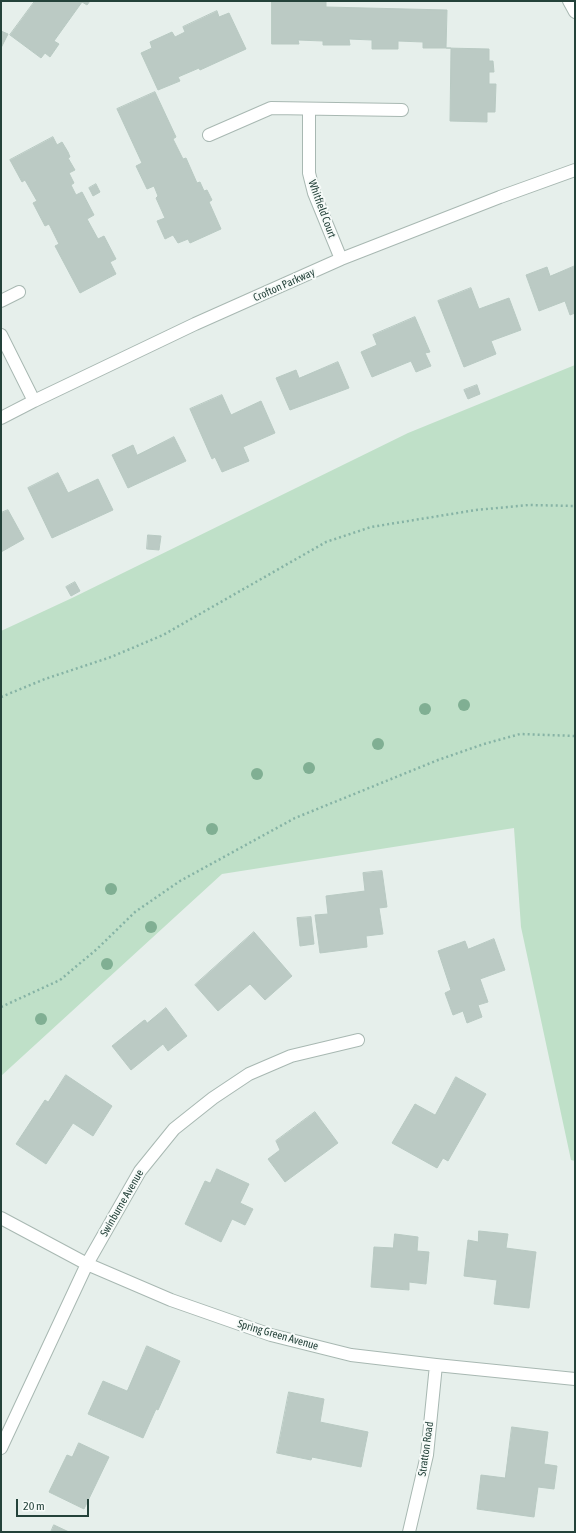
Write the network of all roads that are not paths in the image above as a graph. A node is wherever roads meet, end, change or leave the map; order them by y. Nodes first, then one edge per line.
1 (569, 1) edge
2 (575, 12) edge
3 (309, 109) junction
4 (402, 110) dead end
5 (209, 135) dead end
6 (575, 170) edge
7 (341, 259) junction
8 (19, 292) dead end
9 (1, 301) edge
10 (1, 335) edge
11 (34, 401) junction
12 (1, 418) edge
13 (358, 1040) dead end
14 (1, 1218) edge
15 (87, 1264) junction
16 (436, 1366) junction
17 (575, 1379) edge
18 (1, 1448) edge
19 (409, 1532) edge

1 - 2 street
3 - 4 street
3 - 5 street
3 - 7 street, Whitfield Court
6 - 7 street, Crofton Parkway
7 - 11 street, Crofton Parkway
8 - 9 street
10 - 11 street
11 - 12 street, Crofton Parkway
13 - 15 street, Swinburne Avenue
14 - 15 street, Spring Green Avenue
15 - 16 street, Spring Green Avenue
15 - 18 street, Swinburne Avenue
16 - 17 street, Spring Green Avenue
16 - 19 street, Stratton Road

